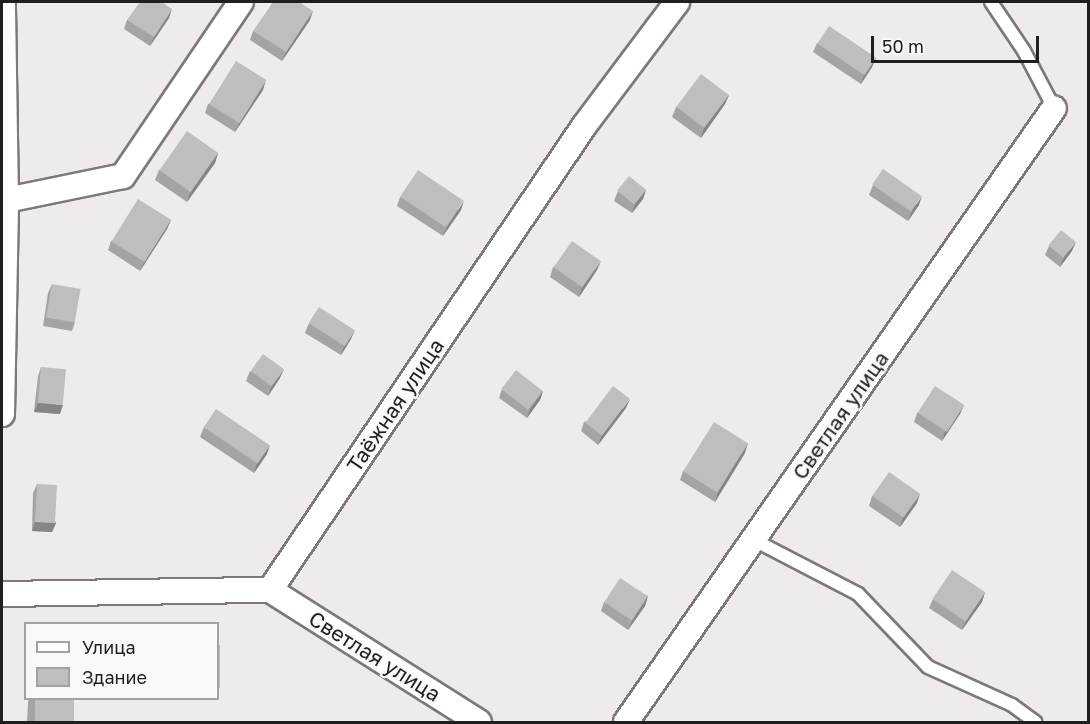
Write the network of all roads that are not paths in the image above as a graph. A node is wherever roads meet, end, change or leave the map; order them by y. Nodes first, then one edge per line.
1 (3, 2) edge
2 (241, 2) edge
3 (677, 2) edge
4 (991, 2) edge
5 (1054, 108) joint
6 (6, 200) junction
7 (2, 414) edge
8 (754, 540) junction
9 (270, 590) junction
10 (2, 594) edge
11 (464, 715) edge
12 (479, 723) edge
13 (626, 723) edge
14 (1035, 723) edge

1 - 6 street
2 - 6 street
3 - 9 street, Таёжная улица
4 - 5 lane
5 - 8 street, Светлая улица
6 - 7 street
8 - 13 street, Светлая улица
8 - 14 lane
9 - 10 street
9 - 11 street, Светлая улица
11 - 12 street, Светлая улица

